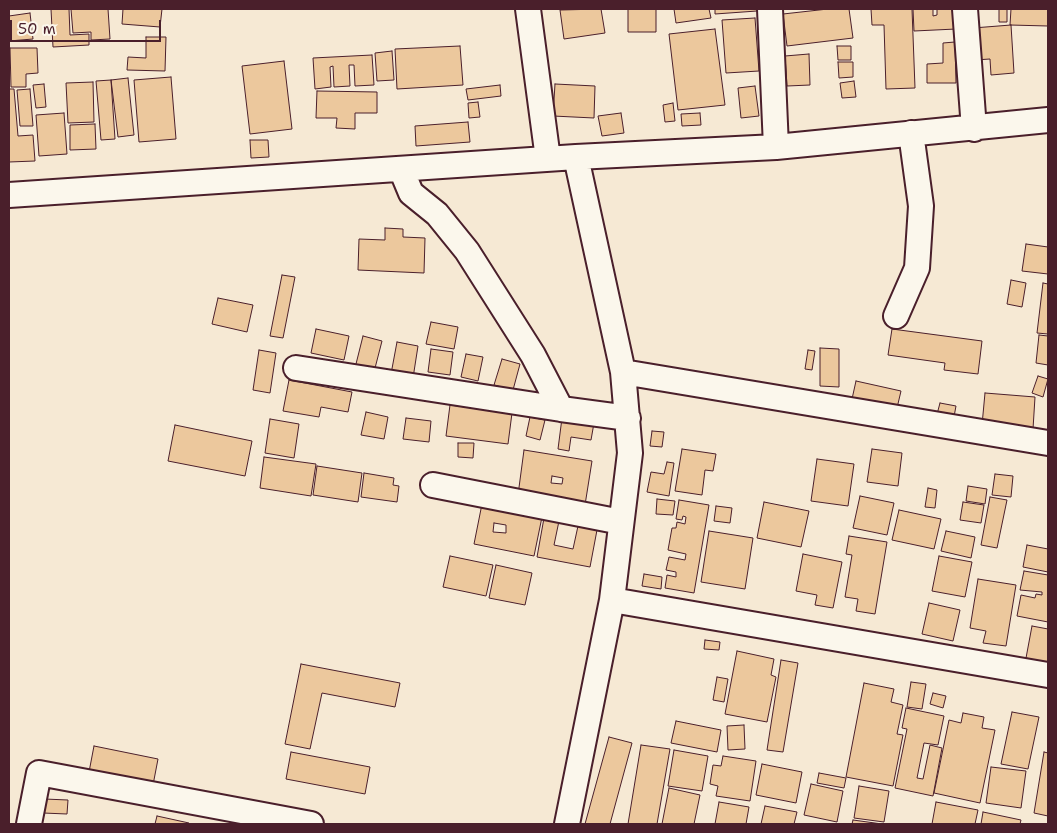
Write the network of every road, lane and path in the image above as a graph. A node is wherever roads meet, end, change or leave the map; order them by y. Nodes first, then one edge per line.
1 (528, 9) edge
2 (770, 9) edge
3 (965, 9) edge
4 (1048, 120) edge
5 (974, 128) junction
6 (911, 133) junction
7 (776, 147) junction
8 (576, 157) junction
9 (548, 159) junction
10 (400, 169) junction
11 (9, 195) edge
12 (896, 316) dead end
13 (296, 368) dead end
14 (623, 372) junction
15 (561, 409) junction
16 (628, 418) junction
17 (1048, 444) edge
18 (432, 485) dead end
19 (621, 522) junction
20 (612, 600) junction
21 (1048, 675) edge
22 (29, 824) edge
23 (311, 824) edge
24 (567, 824) edge

1 - 9 street
2 - 7 street
3 - 5 street
4 - 5 street
5 - 6 street
6 - 7 street
6 - 12 street
7 - 8 street
8 - 9 street
8 - 14 street
9 - 10 street
10 - 11 street
10 - 15 street
13 - 15 street
14 - 16 street
14 - 17 street
15 - 16 street
16 - 19 street
18 - 19 street
19 - 20 street
20 - 21 street
20 - 24 street
22 - 23 street

